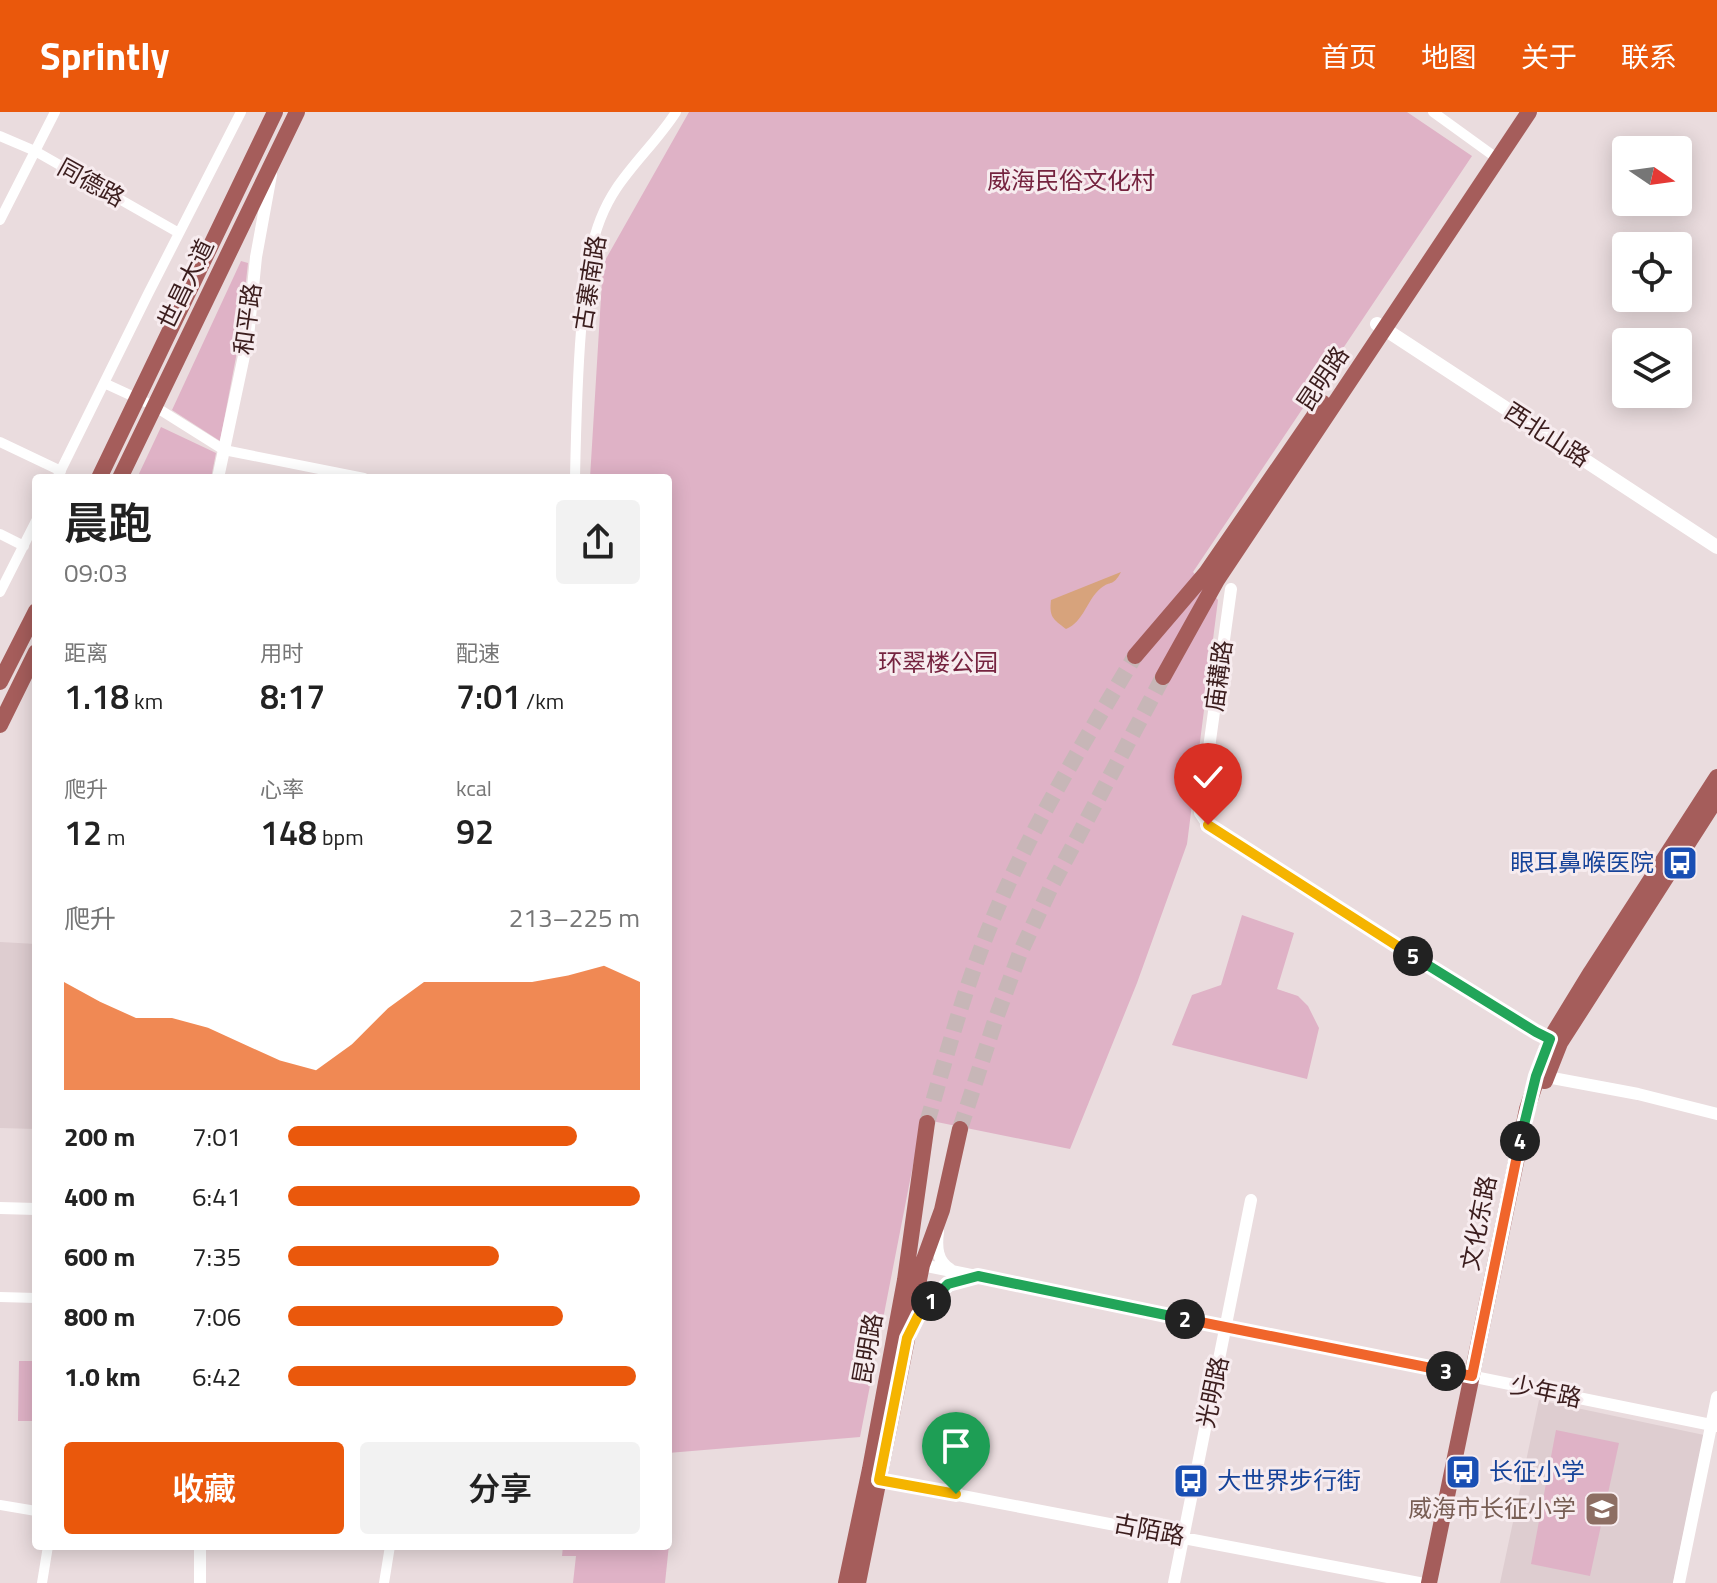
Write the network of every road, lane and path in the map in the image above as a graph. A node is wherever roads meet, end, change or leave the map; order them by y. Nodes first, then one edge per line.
1 (55, 112) edge
2 (241, 112) edge
3 (275, 112) edge
4 (297, 112) edge
5 (676, 112) edge
6 (1433, 112) edge
7 (1516, 112) edge
8 (1529, 112) edge
9 (0, 136) edge
10 (256, 150) junction
11 (35, 151) junction
12 (1494, 156) junction
13 (274, 160) junction
14 (0, 220) edge
15 (179, 233) junction
16 (1381, 327) junction
17 (104, 383) junction
18 (137, 398) junction
19 (154, 406) junction
20 (0, 442) edge
21 (224, 450) junction
22 (59, 474) edge
23 (101, 474) edge
24 (122, 474) edge
25 (219, 474) edge
26 (344, 474) edge
27 (575, 474) edge
28 (32, 529) edge
29 (0, 534) edge
30 (24, 546) junction
31 (1717, 547) edge
32 (1231, 589) dead end
33 (0, 592) edge
34 (32, 619) edge
35 (1135, 656) tunnel mouth
36 (32, 660) edge
37 (1163, 677) tunnel mouth
38 (0, 682) edge
39 (0, 725) edge
40 (1717, 777) edge
41 (1717, 798) edge
42 (1555, 1041) junction
43 (1547, 1077) junction
44 (1717, 1114) edge
45 (927, 1123) tunnel mouth
46 (960, 1129) tunnel mouth
47 (916, 1200) junction
48 (1251, 1200) dead end
49 (0, 1208) edge
50 (32, 1209) edge
51 (942, 1210) junction
52 (922, 1265) junction
53 (952, 1271) junction
54 (978, 1276) junction
55 (905, 1280) junction
56 (0, 1297) edge
57 (32, 1298) edge
58 (1227, 1327) junction
59 (907, 1338) junction
60 (1476, 1377) junction
61 (1717, 1397) edge
62 (1714, 1426) edge
63 (879, 1480) junction
64 (0, 1505) edge
65 (32, 1510) edge
66 (1183, 1536) junction
67 (47, 1550) edge
68 (200, 1550) edge
69 (389, 1550) edge
70 (42, 1583) edge
71 (200, 1583) edge
72 (384, 1583) edge
73 (846, 1583) edge
74 (858, 1583) edge
75 (1174, 1583) edge
76 (1419, 1583) edge
77 (1429, 1583) edge
78 (1437, 1583) edge
79 (1679, 1583) edge

1 - 11 street
2 - 15 street
3 - 10 main road, 世昌大道
4 - 13 main road, 世昌大道
5 - 27 street, 古寨南路
6 - 12 street
7 - 12 main road, 昆明路
8 - 12 main road, 昆明路
9 - 11 street, 同德路
10 - 13 street
10 - 18 main road, 世昌大道
11 - 14 street
11 - 15 street, 同德路
12 - 16 main road, 昆明路
13 - 19 main road, 世昌大道
13 - 21 street, 和平路
15 - 17 street
16 - 31 main road, 西北山路
16 - 35 main road, 昆明路
16 - 37 main road, 昆明路
17 - 18 street
17 - 22 street
18 - 19 street
18 - 23 main road, 世昌大道
19 - 21 street
19 - 24 main road, 世昌大道
20 - 22 street
21 - 25 street, 和平路
21 - 26 street
28 - 30 street
29 - 30 street
30 - 33 street
32 - 42 street, 庙耩路
34 - 38 main road
36 - 39 main road
40 - 42 main road, 文化东路
41 - 42 main road
42 - 43 main road
42 - 60 main road, 文化东路
43 - 44 street
43 - 60 main road
45 - 47 main road, 昆明路
46 - 51 main road, 昆明路
47 - 51 main road
47 - 55 main road, 昆明路
48 - 58 street, 光明路
49 - 50 street
51 - 52 main road, 昆明路
51 - 53 street
52 - 53 street, 少年路
52 - 55 street
52 - 59 main road, 昆明路
53 - 54 street, 少年路
54 - 58 street, 少年路
54 - 59 street
55 - 73 main road, 昆明路
56 - 57 street
58 - 60 street, 少年路
58 - 66 street, 光明路
59 - 63 main road, 昆明路
60 - 62 street, 少年路
60 - 77 main road, 文化东路
60 - 78 main road
61 - 62 street
62 - 79 street
63 - 66 street, 古陌路
63 - 74 main road, 昆明路
64 - 65 street
66 - 75 street, 光明路
66 - 76 street, 古陌路
67 - 70 street
68 - 71 street
69 - 72 street

